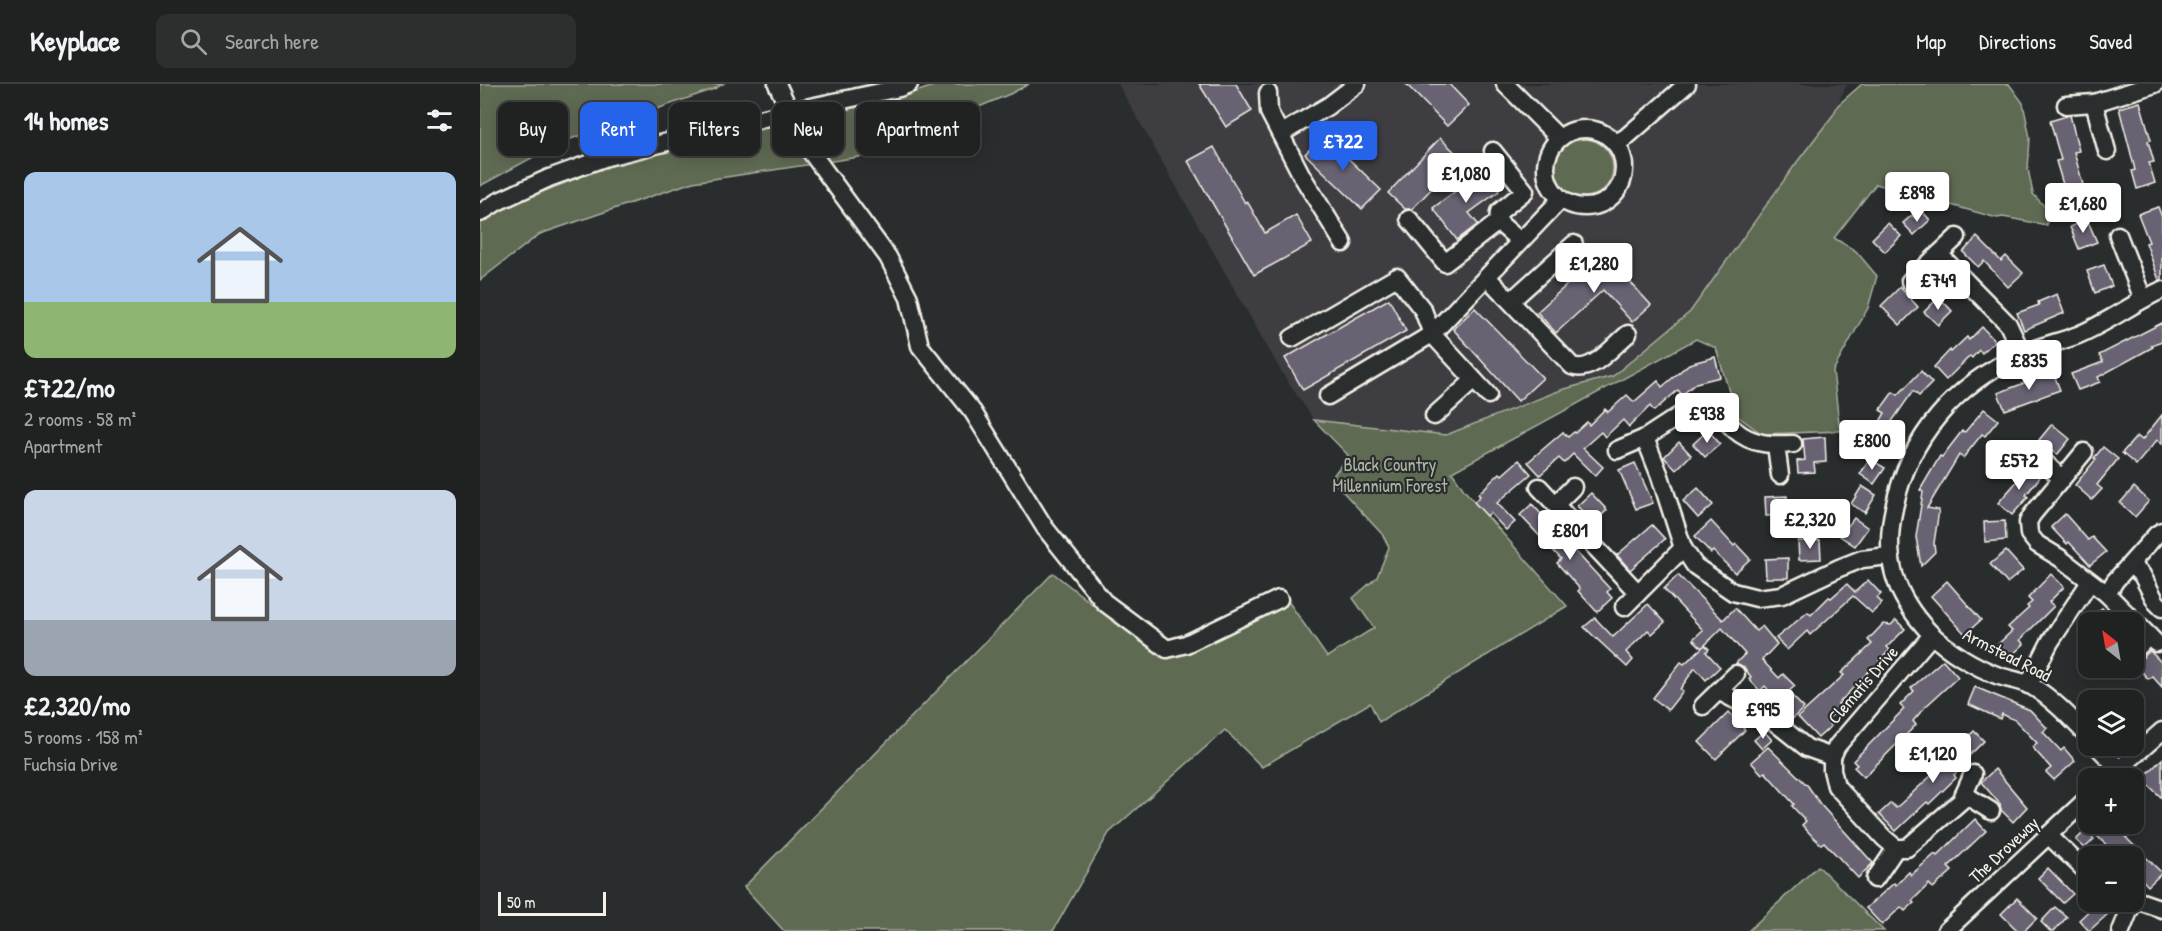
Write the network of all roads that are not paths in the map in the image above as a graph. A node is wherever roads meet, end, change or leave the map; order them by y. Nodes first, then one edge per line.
1 (777, 84) edge
2 (909, 84) edge
3 (1357, 84) edge
4 (1505, 84) edge
5 (1687, 84) edge
6 (2155, 84) edge
7 (1268, 93) dead end
8 (787, 102) edge
9 (834, 102) edge
10 (2094, 103) junction
11 (2066, 105) dead end
12 (772, 116) edge
13 (1282, 133) junction
14 (1559, 138) junction
15 (1616, 143) junction
16 (1493, 151) dead end
17 (2107, 151) dead end
18 (814, 156) edge
19 (1560, 199) junction
20 (480, 213) edge
21 (1409, 219) dead end
22 (1498, 222) junction
23 (2118, 235) dead end
24 (1957, 237) dead end
25 (1520, 241) junction
26 (1343, 243) dead end
27 (1574, 244) dead end
28 (1939, 254) junction
29 (1487, 277) junction
30 (1910, 281) dead end
31 (2162, 290) edge
32 (2143, 299) junction
33 (1511, 301) junction
34 (1432, 334) junction
35 (1628, 334) dead end
36 (1292, 338) dead end
37 (2022, 354) junction
38 (1474, 380) junction
39 (1488, 395) dead end
40 (1328, 396) dead end
41 (1434, 416) dead end
42 (1644, 438) junction
43 (1793, 444) dead end
44 (1776, 445) junction
45 (1617, 450) dead end
46 (2084, 452) dead end
47 (2040, 458) dead end
48 (1780, 475) dead end
49 (2061, 478) junction
50 (1539, 487) dead end
51 (1573, 487) dead end
52 (1556, 504) junction
53 (2162, 531) edge
54 (1683, 548) junction
55 (1889, 556) junction
56 (2131, 565) junction
57 (2090, 582) junction
58 (1638, 593) junction
59 (2107, 594) junction
60 (1280, 599) dead end
61 (1624, 607) dead end
62 (2162, 608) edge
63 (2125, 612) edge
64 (2144, 632) edge
65 (1932, 635) junction
66 (2144, 645) edge
67 (1736, 674) dead end
68 (2028, 685) junction
69 (1718, 691) junction
70 (1702, 706) dead end
71 (2078, 726) edge
72 (2162, 731) edge
73 (1832, 757) junction
74 (2121, 768) edge
75 (1973, 774) dead end
76 (1964, 794) junction
77 (2078, 807) edge
78 (1991, 811) dead end
79 (2048, 835) junction
80 (1896, 848) junction
81 (2078, 864) edge
82 (1875, 879) dead end
83 (2144, 903) edge
84 (2162, 909) edge
85 (2129, 912) edge
86 (1946, 931) edge
87 (2121, 931) edge

1 - 8 street
2 - 9 street
3 - 13 street
4 - 14 street
5 - 15 street
6 - 10 street
7 - 13 street
10 - 11 street
10 - 17 street
12 - 20 street
13 - 26 street
14 - 15 street
14 - 19 street
15 - 19 street
16 - 22 street
18 - 60 street
19 - 25 street
21 - 22 street
22 - 25 street
23 - 32 street
24 - 28 street
25 - 29 street
27 - 33 street
28 - 30 street
28 - 37 street
29 - 33 street
29 - 34 street
31 - 32 street, Armstead Road
32 - 37 street, Armstead Road
33 - 35 street
34 - 36 street
34 - 38 street
34 - 40 street
37 - 55 street, Armstead Road
38 - 39 street
38 - 41 street
42 - 44 street
42 - 45 street
42 - 54 street
43 - 44 street
44 - 48 street
46 - 49 street
47 - 49 street
49 - 57 street
50 - 52 street
51 - 52 street
52 - 58 street
53 - 56 street
54 - 55 street
54 - 58 street
55 - 65 street, Armstead Road
56 - 59 street
56 - 62 street
57 - 59 street
57 - 68 street
58 - 61 street
59 - 63 street
64 - 66 street
65 - 68 street, Armstead Road
65 - 73 street, Clematis Drive
67 - 69 street
68 - 71 street, Armstead Road
69 - 70 street
69 - 73 street
72 - 74 street
73 - 80 street
75 - 76 street
76 - 78 street
76 - 80 street
77 - 79 street, The Droveway
79 - 81 street
79 - 86 street, The Droveway
80 - 82 street
83 - 84 street
85 - 87 street

